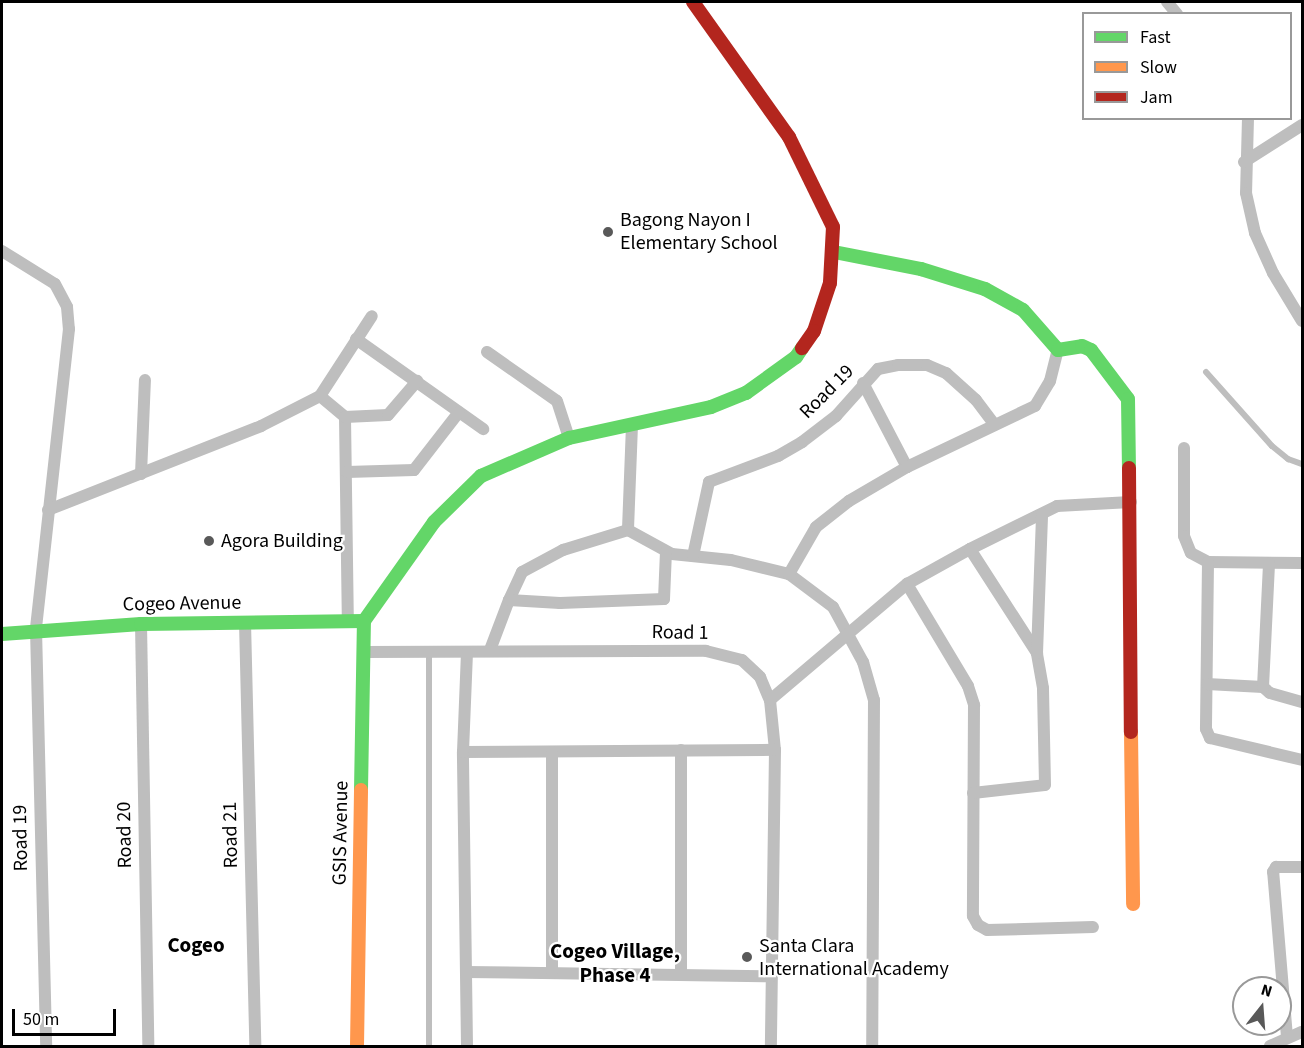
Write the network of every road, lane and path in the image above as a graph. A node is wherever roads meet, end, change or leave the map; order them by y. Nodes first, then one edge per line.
1 (693, 2) edge
2 (1248, 120) edge
3 (1302, 125) edge
4 (1244, 162) junction
5 (2, 251) edge
6 (834, 252) junction
7 (1300, 313) edge
8 (372, 316) dead end
9 (356, 339) junction
10 (1058, 350) junction
11 (487, 352) dead end
12 (1206, 372) dead end
13 (145, 380) dead end
14 (417, 381) junction
15 (863, 383) junction
16 (320, 396) junction
17 (459, 412) junction
18 (345, 417) junction
19 (632, 425) junction
20 (995, 425) junction
21 (483, 429) dead end
22 (569, 438) junction
23 (1184, 448) dead end
24 (1302, 464) edge
25 (907, 467) junction
26 (347, 472) junction
27 (141, 474) junction
28 (1131, 502) junction
29 (48, 510) junction
30 (1042, 514) junction
31 (628, 530) junction
32 (970, 549) junction
33 (666, 552) junction
34 (693, 556) junction
35 (1208, 562) junction
36 (1269, 563) junction
37 (1302, 563) edge
38 (789, 574) junction
39 (907, 584) junction
40 (509, 600) junction
41 (348, 621) junction
42 (364, 621) junction
43 (245, 622) junction
44 (141, 624) junction
45 (36, 629) junction
46 (845, 633) junction
47 (2, 634) edge
48 (490, 650) junction
49 (364, 652) junction
50 (429, 652) junction
51 (468, 653) junction
52 (1037, 653) junction
53 (1207, 684) junction
54 (1263, 687) junction
55 (770, 700) junction
56 (1302, 702) edge
57 (681, 750) junction
58 (775, 750) junction
59 (464, 752) junction
60 (552, 752) junction
61 (1302, 760) edge
62 (973, 793) junction
63 (1302, 867) edge
64 (1133, 904) dead end
65 (1093, 927) dead end
66 (466, 972) junction
67 (552, 973) junction
68 (681, 974) junction
69 (771, 976) junction
70 (1302, 1032) edge
71 (1287, 1037) junction
72 (46, 1047) edge
73 (148, 1047) edge
74 (255, 1047) edge
75 (357, 1047) edge
76 (429, 1047) edge
77 (467, 1047) edge
78 (771, 1047) edge
79 (872, 1047) edge
80 (1270, 1047) edge

1 - 6 street
2 - 4 street
3 - 4 street
4 - 7 street
5 - 29 street, Road 19
6 - 10 street
6 - 19 street
8 - 9 street
9 - 14 street
9 - 16 street
10 - 20 street
10 - 28 street
11 - 22 street
12 - 24 lane
13 - 27 street
14 - 17 street
14 - 18 street
15 - 20 street, Road 19
15 - 25 street
15 - 34 street, Road 19
16 - 18 street
16 - 27 street
17 - 21 street
17 - 26 street
18 - 26 street
19 - 22 street
19 - 31 street
20 - 25 street
22 - 42 street
23 - 35 street
25 - 38 street
26 - 41 street
27 - 29 street
28 - 30 street
28 - 64 street
29 - 45 street, Road 19
30 - 32 street
30 - 52 street
31 - 33 street
31 - 40 street
32 - 39 street
32 - 52 street
33 - 34 street
33 - 40 street
34 - 38 street
35 - 36 street
35 - 53 street
36 - 37 street
36 - 54 street
38 - 46 street
39 - 46 street
39 - 62 street
40 - 48 street
41 - 42 street, Cogeo Avenue
41 - 43 street, Cogeo Avenue
42 - 49 street, GSIS Avenue
43 - 44 street, Cogeo Avenue
43 - 74 street, Road 21
44 - 45 street, Cogeo Avenue
44 - 73 street, Road 20
45 - 47 street, Cogeo Avenue
45 - 72 street, Road 19
46 - 55 street
46 - 79 street
48 - 51 street, Road 1
48 - 55 street, Road 1
49 - 50 street, Road 1
49 - 75 street, GSIS Avenue
50 - 51 street, Road 1
50 - 76 lane
51 - 59 street
52 - 62 street
53 - 54 street
53 - 61 street
54 - 56 street
55 - 58 street, Road 1
57 - 58 street
57 - 60 street
57 - 68 street
58 - 69 street, Road 1
59 - 60 street
59 - 66 street
60 - 67 street
62 - 65 street
63 - 71 street
66 - 67 street
66 - 77 street
67 - 68 street
68 - 69 street
69 - 78 street, Road 1
70 - 71 street
71 - 80 street

